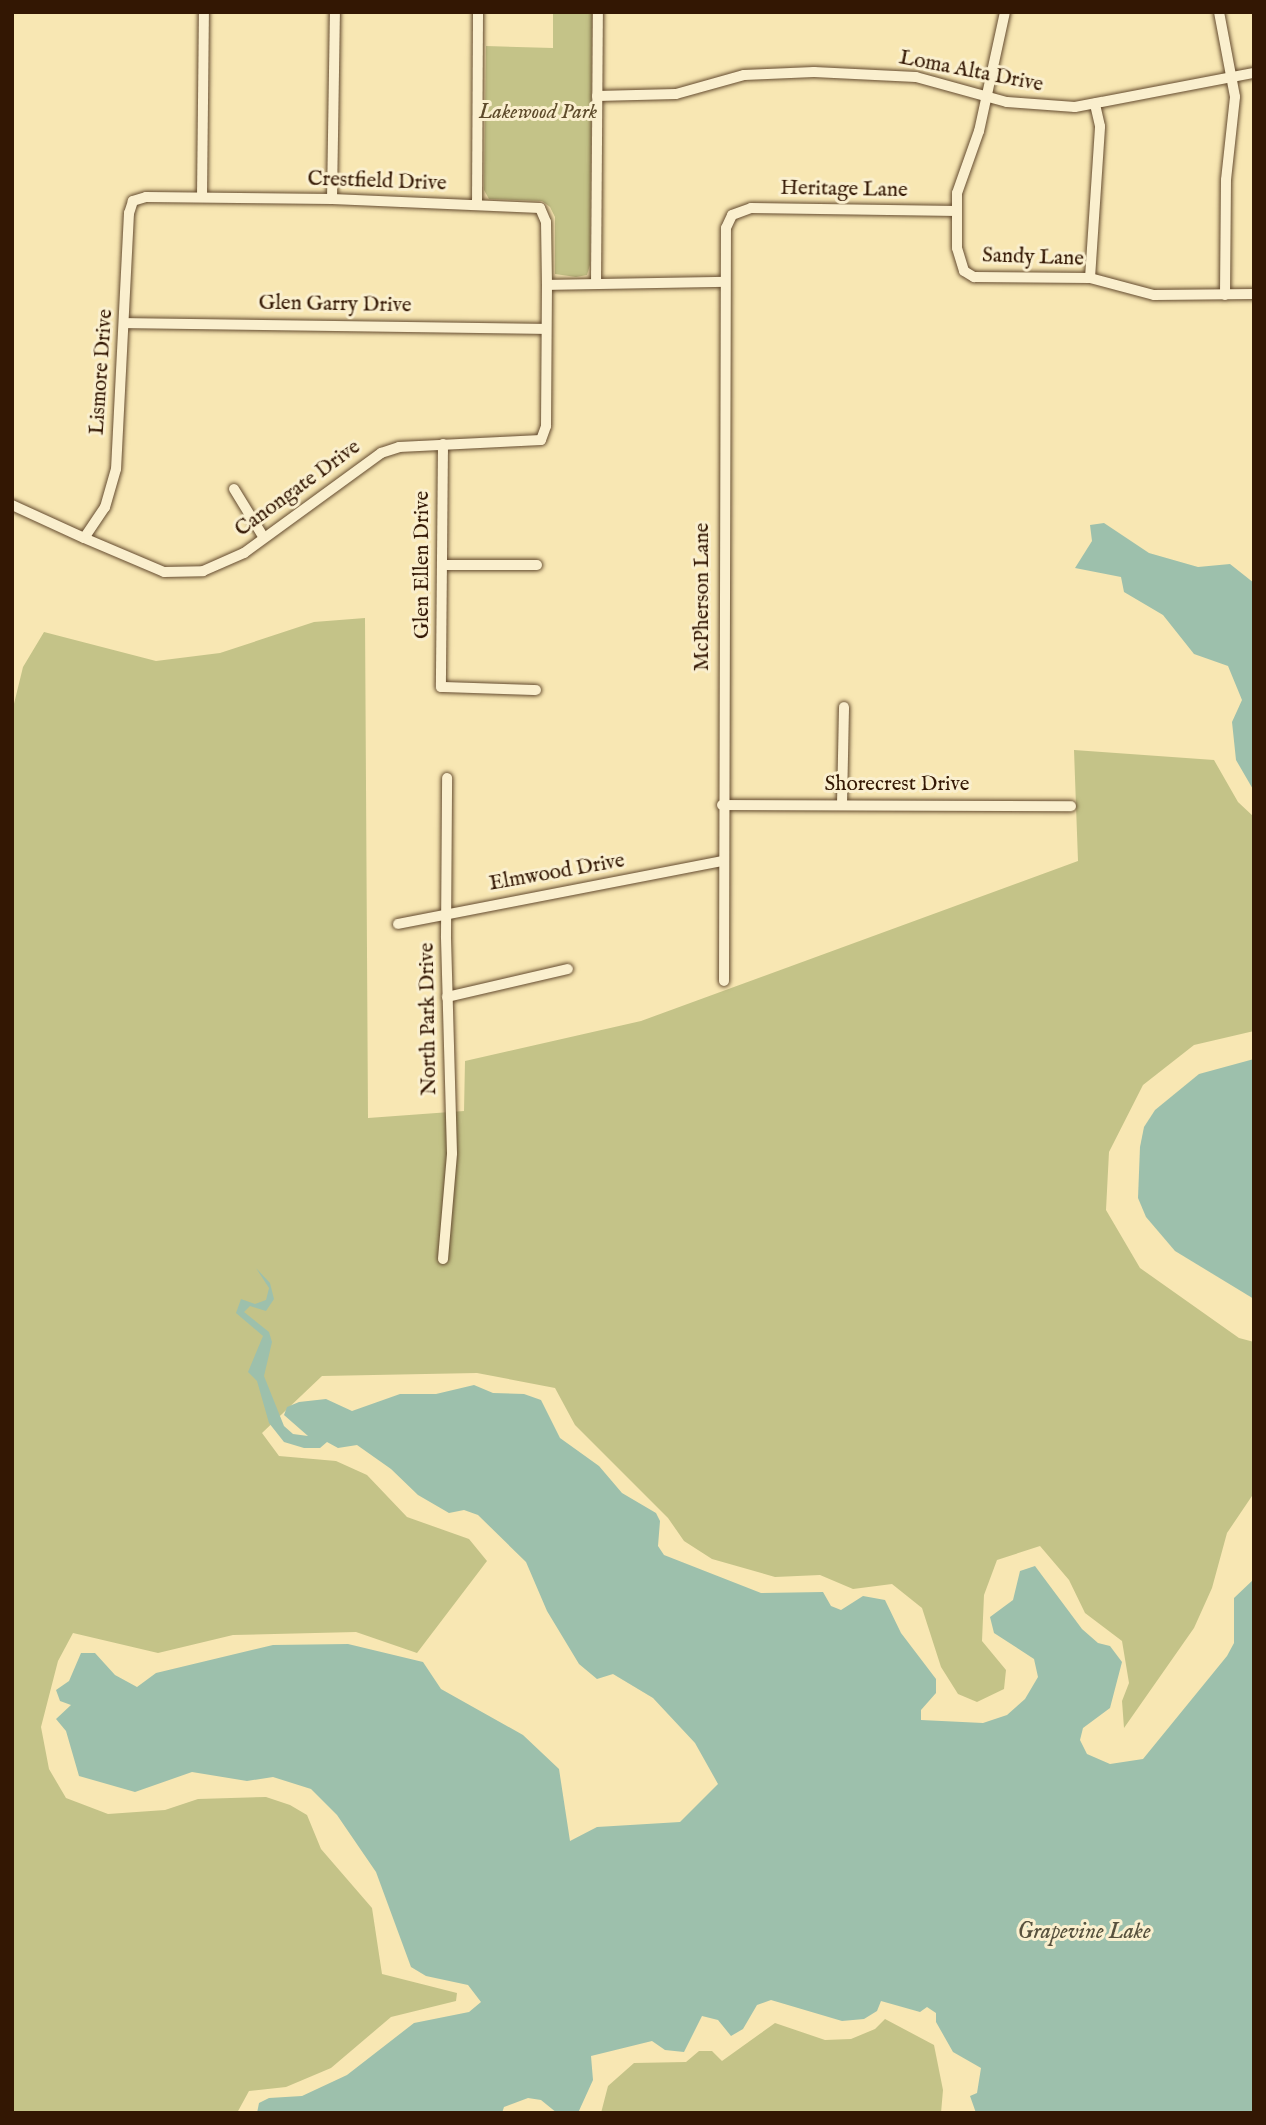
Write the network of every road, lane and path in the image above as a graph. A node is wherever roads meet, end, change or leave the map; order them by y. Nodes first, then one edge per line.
1 (204, 12) edge
2 (335, 12) edge
3 (478, 12) edge
4 (598, 12) edge
5 (999, 12) edge
6 (1005, 12) edge
7 (1219, 12) edge
8 (998, 40) junction
9 (1254, 73) edge
10 (1230, 77) junction
11 (597, 96) junction
12 (986, 97) junction
13 (1095, 104) junction
14 (202, 197) junction
15 (332, 198) junction
16 (133, 201) joint
17 (477, 205) junction
18 (957, 211) junction
19 (732, 215) joint
20 (1090, 278) junction
21 (723, 282) junction
22 (596, 284) junction
23 (547, 285) junction
24 (1254, 294) edge
25 (1225, 295) junction
26 (124, 323) junction
27 (547, 329) junction
28 (443, 444) junction
29 (234, 489) dead end
30 (12, 505) edge
31 (84, 538) junction
32 (264, 538) junction
33 (443, 565) junction
34 (537, 565) dead end
35 (536, 690) dead end
36 (844, 707) dead end
37 (447, 778) dead end
38 (722, 804) junction
39 (842, 804) junction
40 (1071, 806) dead end
41 (722, 861) junction
42 (447, 913) junction
43 (398, 924) dead end
44 (568, 969) dead end
45 (723, 981) dead end
46 (447, 998) junction
47 (443, 1258) dead end

1 - 14 street
2 - 15 street
3 - 17 street
4 - 11 street
5 - 8 street, Sandy Lane
6 - 8 street, Sandy Lane
7 - 10 street
8 - 12 street, Sandy Lane
9 - 10 street, Loma Alta Drive
10 - 13 street, Loma Alta Drive
10 - 25 street
11 - 12 street, Loma Alta Drive
11 - 22 street
12 - 13 street, Loma Alta Drive
12 - 18 street, Sandy Lane
13 - 20 street
14 - 15 street, Crestfield Drive
14 - 16 street, Crestfield Drive
15 - 17 street, Crestfield Drive
16 - 26 street, Lismore Drive
17 - 23 street, Crestfield Drive
18 - 19 street, Heritage Lane
18 - 20 street, Sandy Lane
19 - 21 street, McPherson Lane
20 - 25 street, Sandy Lane
21 - 22 street
21 - 38 street, McPherson Lane
22 - 23 street
23 - 27 street, Canongate Drive
24 - 25 street, Sandy Lane
26 - 27 street, Glen Garry Drive
26 - 31 street, Lismore Drive
27 - 28 street, Canongate Drive
28 - 32 street, Canongate Drive
28 - 33 street, Glen Ellen Drive
29 - 32 street
30 - 31 street, Canongate Drive
31 - 32 street, Canongate Drive
33 - 34 street
33 - 35 street, Glen Ellen Drive
36 - 39 street
37 - 42 street, North Park Drive
38 - 39 street, Shorecrest Drive
38 - 41 street, McPherson Lane
39 - 40 street, Shorecrest Drive
41 - 42 street, Elmwood Drive
41 - 45 street, McPherson Lane
42 - 43 street, Elmwood Drive
42 - 46 street, North Park Drive
44 - 46 street
46 - 47 street, North Park Drive

